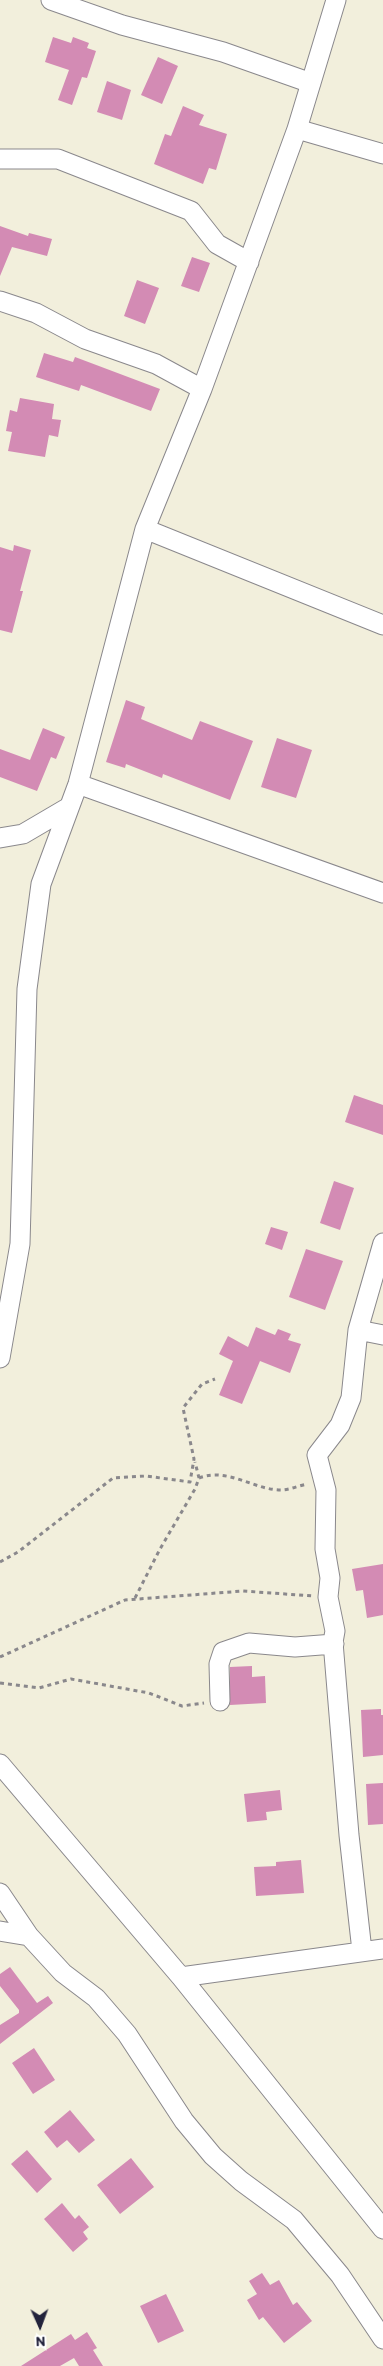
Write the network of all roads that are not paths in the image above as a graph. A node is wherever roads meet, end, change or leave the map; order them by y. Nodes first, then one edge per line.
1 (51, 0) edge
2 (336, 0) edge
3 (311, 83) junction
4 (297, 130) junction
5 (383, 154) edge
6 (0, 159) edge
7 (249, 262) junction
8 (0, 300) edge
9 (202, 389) junction
10 (146, 530) junction
11 (383, 625) edge
12 (78, 784) junction
13 (69, 807) junction
14 (0, 838) edge
15 (383, 893) edge
16 (383, 1243) edge
17 (358, 1330) junction
18 (383, 1335) edge
19 (0, 1358) edge
20 (334, 1644) junction
21 (220, 1701) road end
22 (0, 1764) edge
23 (0, 1892) edge
24 (0, 1931) edge
25 (30, 1936) junction
26 (383, 1949) edge
27 (362, 1951) junction
28 (181, 1977) junction
29 (383, 2230) edge
30 (383, 2339) edge

1 - 3 street
2 - 3 street
3 - 4 street
4 - 5 street
4 - 7 street
6 - 7 street
7 - 9 street
8 - 9 street
9 - 10 street
10 - 11 street
10 - 12 street
12 - 13 street
12 - 15 street
13 - 14 street
13 - 19 street
16 - 17 street
17 - 18 street
17 - 20 street
20 - 21 street
20 - 27 street
22 - 28 street
23 - 25 street
24 - 25 street
25 - 30 street
26 - 27 street
27 - 28 street
28 - 29 street

